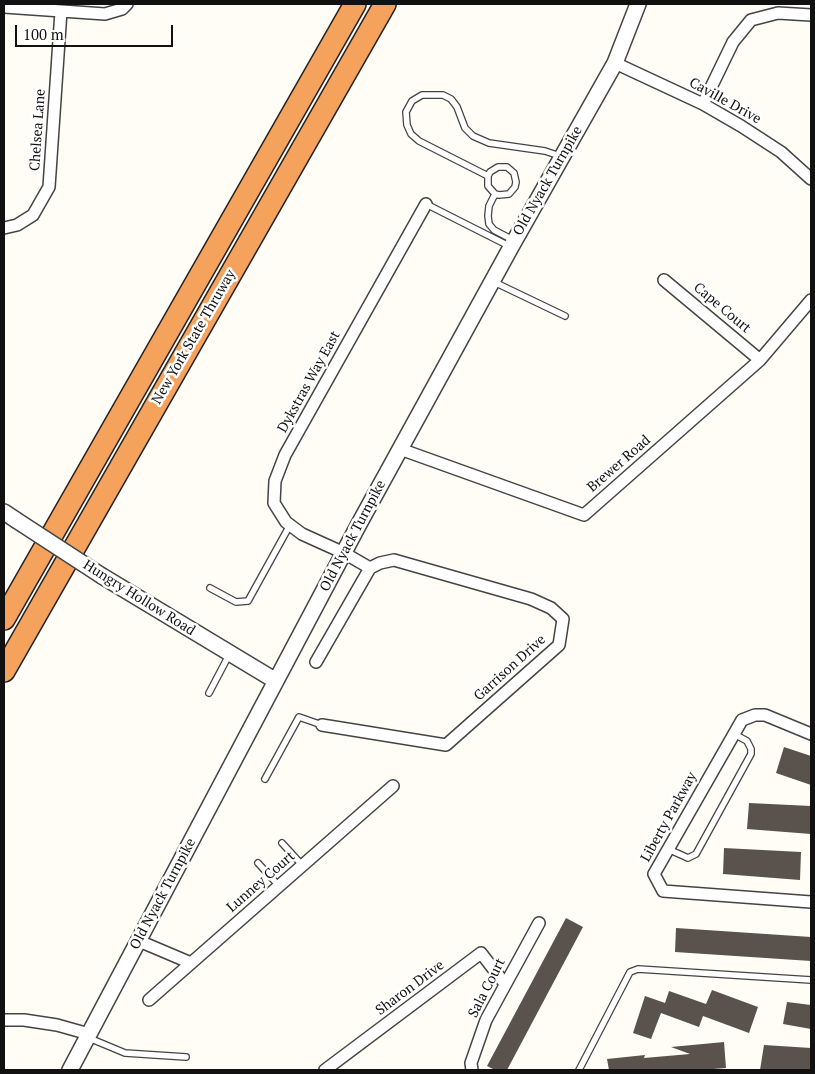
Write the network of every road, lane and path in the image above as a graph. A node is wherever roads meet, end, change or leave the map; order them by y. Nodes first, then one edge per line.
1 (127, 4) edge
2 (355, 4) edge
3 (385, 4) edge
4 (638, 4) edge
5 (4, 7) edge
6 (61, 11) junction
7 (811, 15) edge
8 (615, 63) junction
9 (703, 104) junction
10 (562, 156) junction
11 (488, 176) junction
12 (811, 179) edge
13 (495, 194) junction
14 (426, 204) joint
15 (4, 228) edge
16 (512, 244) junction
17 (664, 280) dead end
18 (492, 281) junction
19 (811, 300) edge
20 (565, 316) dead end
21 (760, 360) junction
22 (400, 449) junction
23 (10, 516) edge
24 (290, 525) junction
25 (344, 553) junction
26 (370, 568) junction
27 (210, 588) dead end
28 (4, 619) edge
29 (230, 653) junction
30 (316, 662) dead end
31 (4, 671) edge
32 (276, 681) junction
33 (210, 692) dead end
34 (322, 725) joint
35 (734, 734) junction
36 (811, 734) edge
37 (265, 779) dead end
38 (393, 786) dead end
39 (282, 843) dead end
40 (668, 850) junction
41 (258, 863) dead end
42 (303, 866) junction
43 (279, 886) junction
44 (811, 902) edge
45 (539, 923) dead end
46 (139, 941) junction
47 (191, 963) junction
48 (811, 980) edge
49 (505, 984) junction
50 (149, 1000) dead end
51 (4, 1020) edge
52 (88, 1036) junction
53 (186, 1057) dead end
54 (70, 1070) edge
55 (325, 1070) edge
56 (472, 1070) edge
57 (579, 1070) edge

1 - 6 street
2 - 28 highway, New York State Thruway
3 - 31 highway, New York State Thruway
4 - 8 street, Old Nyack Turnpike
5 - 6 street
6 - 15 street, Chelsea Lane
7 - 9 street
8 - 9 street, Caville Drive
8 - 10 street, Old Nyack Turnpike
9 - 12 street, Caville Drive
10 - 11 lane
10 - 16 street, Old Nyack Turnpike
11 - 13 lane
11 - 13 lane
13 - 16 lane
14 - 16 lane
14 - 24 street, Dykstras Way East
16 - 18 street, Old Nyack Turnpike
17 - 21 street, Cape Court
18 - 20 lane
18 - 22 street, Old Nyack Turnpike
19 - 21 street, Brewer Road
21 - 22 street, Brewer Road
22 - 25 street, Old Nyack Turnpike
23 - 29 street, Hungry Hollow Road, bridge
24 - 25 street, Dykstras Way East
24 - 27 lane
25 - 26 street
25 - 32 street, Old Nyack Turnpike
26 - 30 street
26 - 34 street, Garrison Drive
29 - 32 street, Hungry Hollow Road
29 - 33 lane
32 - 46 street, Old Nyack Turnpike
34 - 37 lane
35 - 36 street, Liberty Parkway
35 - 40 street, Liberty Parkway
35 - 40 lane
38 - 42 street, Lunney Court
39 - 42 lane
40 - 44 street, Liberty Parkway
41 - 43 lane
42 - 43 street, Lunney Court
43 - 47 street, Lunney Court
45 - 49 street, Sala Court
46 - 47 street
46 - 52 street, Old Nyack Turnpike
47 - 50 street, Lunney Court
48 - 57 lane
49 - 55 street, Sharon Drive
49 - 56 street, Sala Court
51 - 52 street
52 - 53 lane
52 - 54 street, Old Nyack Turnpike

